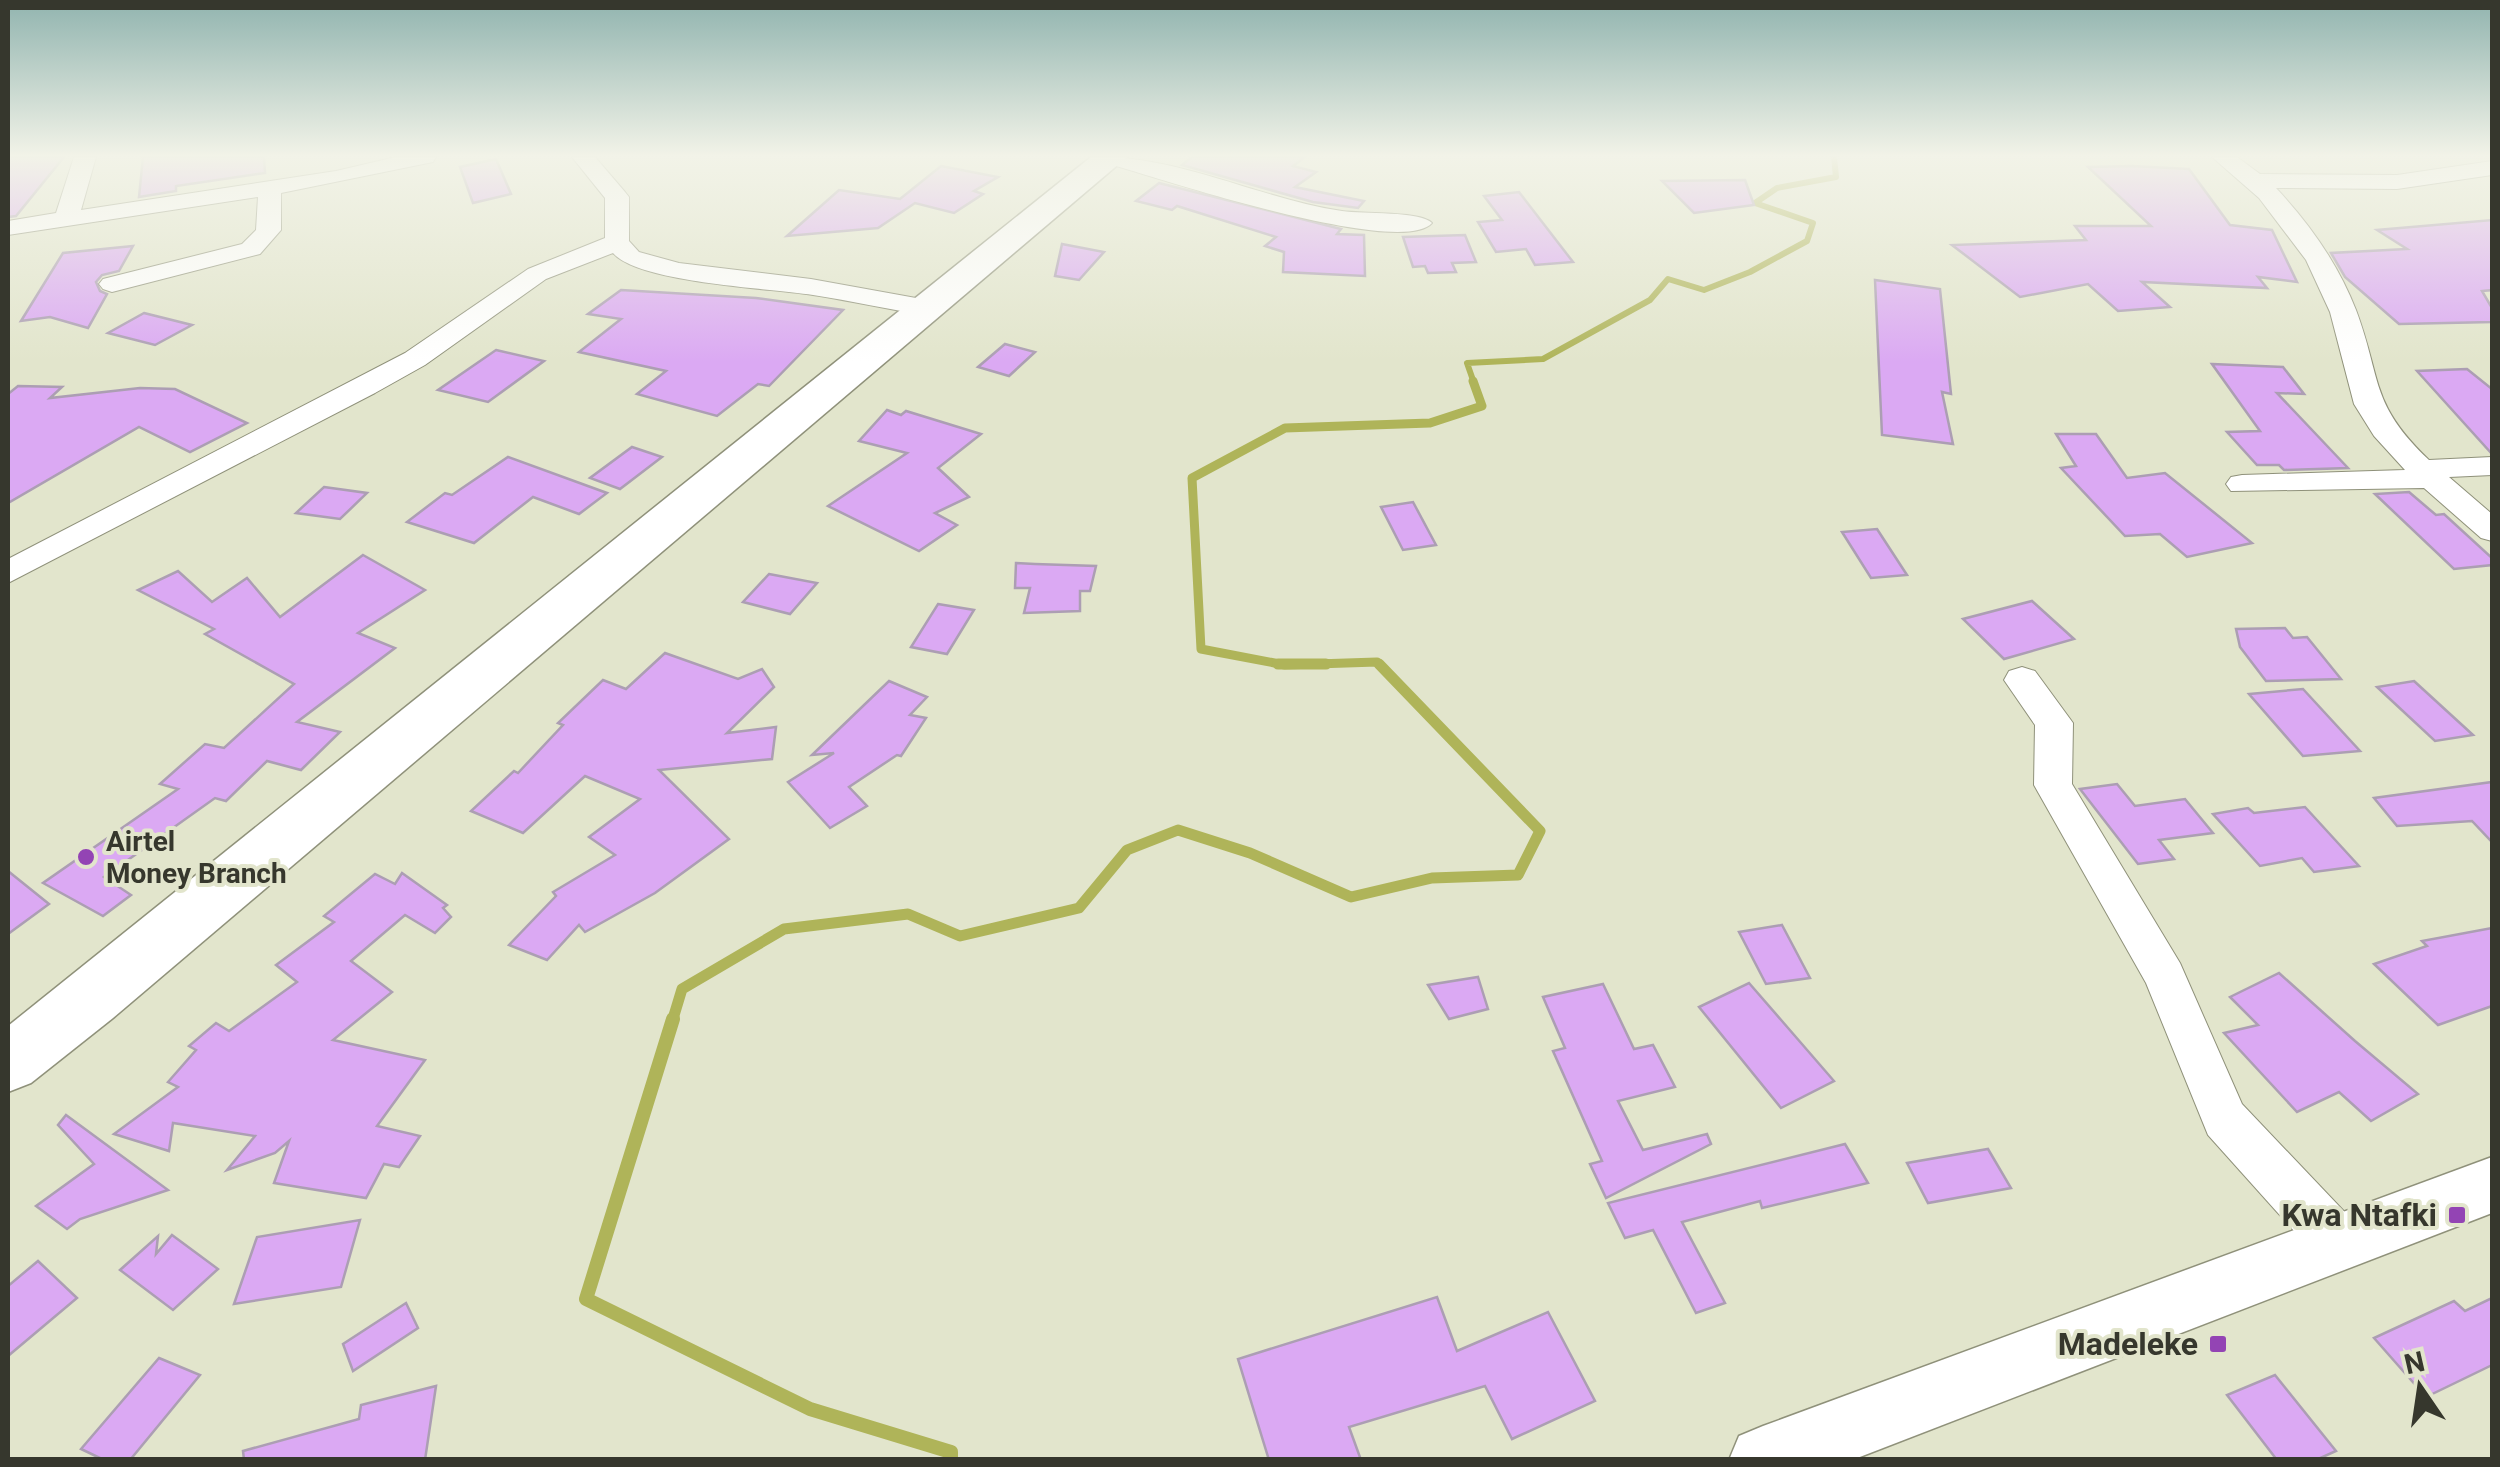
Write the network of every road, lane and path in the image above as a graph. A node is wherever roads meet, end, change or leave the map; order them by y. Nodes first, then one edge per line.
1 (270, 225) edge
2 (617, 225) edge
3 (1028, 225) edge
4 (2297, 225) edge
5 (617, 242) junction
6 (112, 284) dead end
7 (927, 308) junction
8 (2492, 466) edge
9 (2429, 473) junction
10 (2242, 484) dead end
11 (2492, 531) edge
12 (8, 572) edge
13 (2022, 680) dead end
14 (8, 1063) edge
15 (2492, 1184) edge
16 (2339, 1243) junction
17 (1852, 1443) edge
18 (1763, 1460) edge

1 - 6 street
2 - 5 street
3 - 7 main road
4 - 9 street
5 - 7 street
5 - 12 street
7 - 14 main road
8 - 9 street
9 - 10 street
9 - 11 street
13 - 16 street
15 - 16 street
16 - 17 street
17 - 18 street

